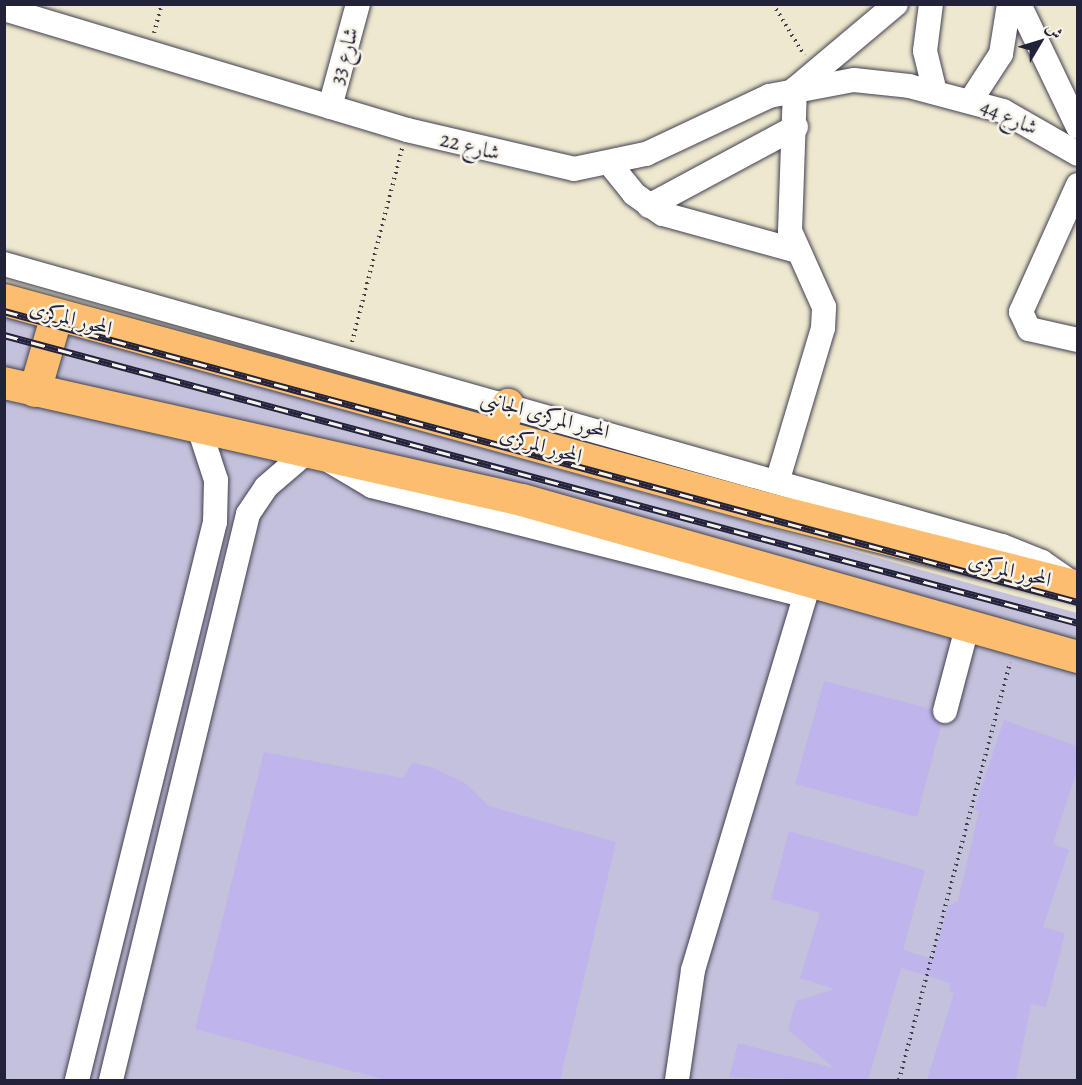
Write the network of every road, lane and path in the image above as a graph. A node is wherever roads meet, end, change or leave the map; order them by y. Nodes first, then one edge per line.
1 (162, 4) edge
2 (358, 4) edge
3 (773, 4) edge
4 (896, 4) edge
5 (931, 4) edge
6 (1009, 4) edge
7 (1019, 4) edge
8 (4, 9) edge
9 (148, 52) junction
10 (814, 71) junction
11 (795, 89) junction
12 (935, 92) junction
13 (971, 100) junction
14 (330, 107) junction
15 (796, 127) junction
16 (1077, 127) edge
17 (407, 130) junction
18 (1077, 154) edge
19 (610, 164) junction
20 (1077, 185) edge
21 (649, 206) junction
22 (1065, 210) junction
23 (1077, 232) edge
24 (797, 251) junction
25 (4, 264) edge
26 (4, 300) edge
27 (57, 315) junction
28 (1077, 340) edge
29 (347, 360) junction
30 (4, 383) edge
31 (35, 392) junction
32 (505, 419) junction
33 (200, 431) junction
34 (314, 452) junction
35 (778, 479) junction
36 (1076, 587) edge
37 (808, 588) junction
38 (967, 628) junction
39 (1015, 642) junction
40 (1077, 657) edge
41 (945, 711) dead end
42 (674, 1074) edge
43 (77, 1080) edge
44 (111, 1080) edge
45 (898, 1080) edge

1 - 9 path
2 - 14 street, شارع 33
3 - 10 path
4 - 10 street
5 - 12 street
6 - 13 street
7 - 16 street
8 - 9 street, شارع 22
9 - 14 street, شارع 22
10 - 11 street
11 - 12 street, شارع 22
11 - 15 street
11 - 19 street, شارع 22
12 - 13 street, شارع 44
13 - 18 street, شارع 44
14 - 17 street, شارع 22
15 - 21 street
15 - 24 street
17 - 19 street, شارع 22
17 - 29 path
19 - 21 street
20 - 22 street
21 - 24 street
22 - 23 street
22 - 28 street
24 - 35 street
25 - 29 street, المحور المركزى الجانبى
26 - 27 main road, المحور المركزى
27 - 31 main road
27 - 32 main road, المحور المركزى
29 - 32 street, المحور المركزى الجانبى
30 - 31 main road
31 - 33 main road
32 - 35 street, المحور المركزى الجانبى
32 - 36 main road, المحور المركزى
33 - 34 main road
33 - 43 street
34 - 37 main road
34 - 44 street
35 - 36 street, المحور المركزى الجانبى
37 - 38 main road
37 - 42 street
38 - 39 main road
38 - 41 street
39 - 40 main road
39 - 45 path

